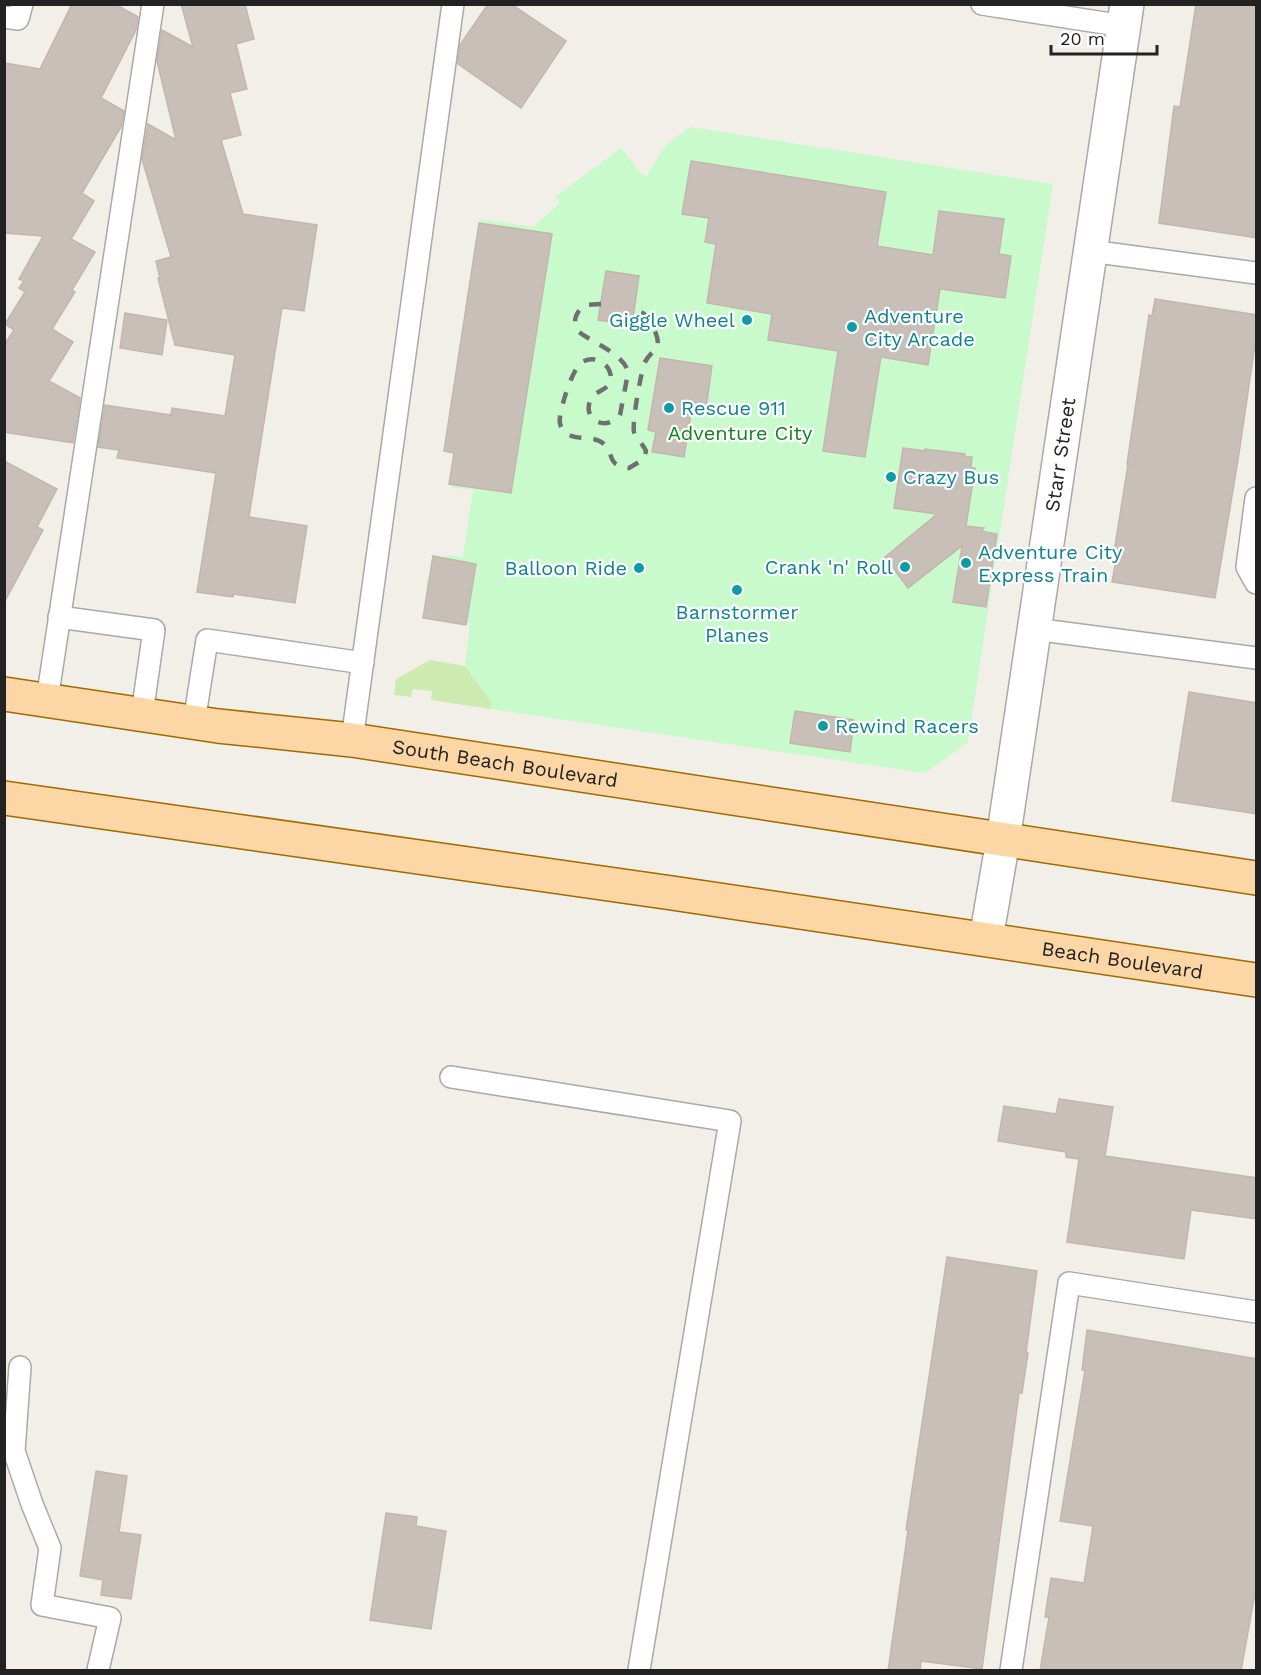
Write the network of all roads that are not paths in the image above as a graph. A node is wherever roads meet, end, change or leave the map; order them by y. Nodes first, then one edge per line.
1 (22, 4) edge
2 (153, 4) edge
3 (453, 4) edge
4 (982, 4) edge
5 (1126, 15) edge
6 (4, 17) edge
7 (1089, 251) junction
8 (1257, 273) edge
9 (1257, 498) edge
10 (1257, 583) edge
11 (59, 617) junction
12 (1034, 629) junction
13 (1257, 658) edge
14 (363, 663) junction
15 (4, 694) edge
16 (47, 700) junction
17 (142, 714) junction
18 (194, 722) junction
19 (352, 740) junction
20 (4, 798) edge
21 (1003, 840) junction
22 (1257, 878) edge
23 (986, 939) junction
24 (1257, 980) edge
25 (451, 1077) dead end
26 (1257, 1312) edge
27 (20, 1367) dead end
28 (98, 1671) edge
29 (639, 1671) edge
30 (1011, 1671) edge

1 - 6 lane
2 - 11 lane
3 - 14 lane
4 - 5 lane
5 - 7 street, Starr Street
7 - 8 lane
7 - 12 street, Starr Street
9 - 10 lane
11 - 16 lane
11 - 17 lane
12 - 13 lane
12 - 21 street, Starr Street
14 - 18 lane
14 - 19 lane
15 - 16 main road, South Beach Boulevard
16 - 17 main road, South Beach Boulevard
17 - 18 main road, South Beach Boulevard
18 - 19 main road, South Beach Boulevard
19 - 21 main road, South Beach Boulevard
20 - 23 main road
21 - 22 main road
21 - 23 street, Starr Street
23 - 24 main road, Beach Boulevard
25 - 29 lane
26 - 30 lane
27 - 28 lane

